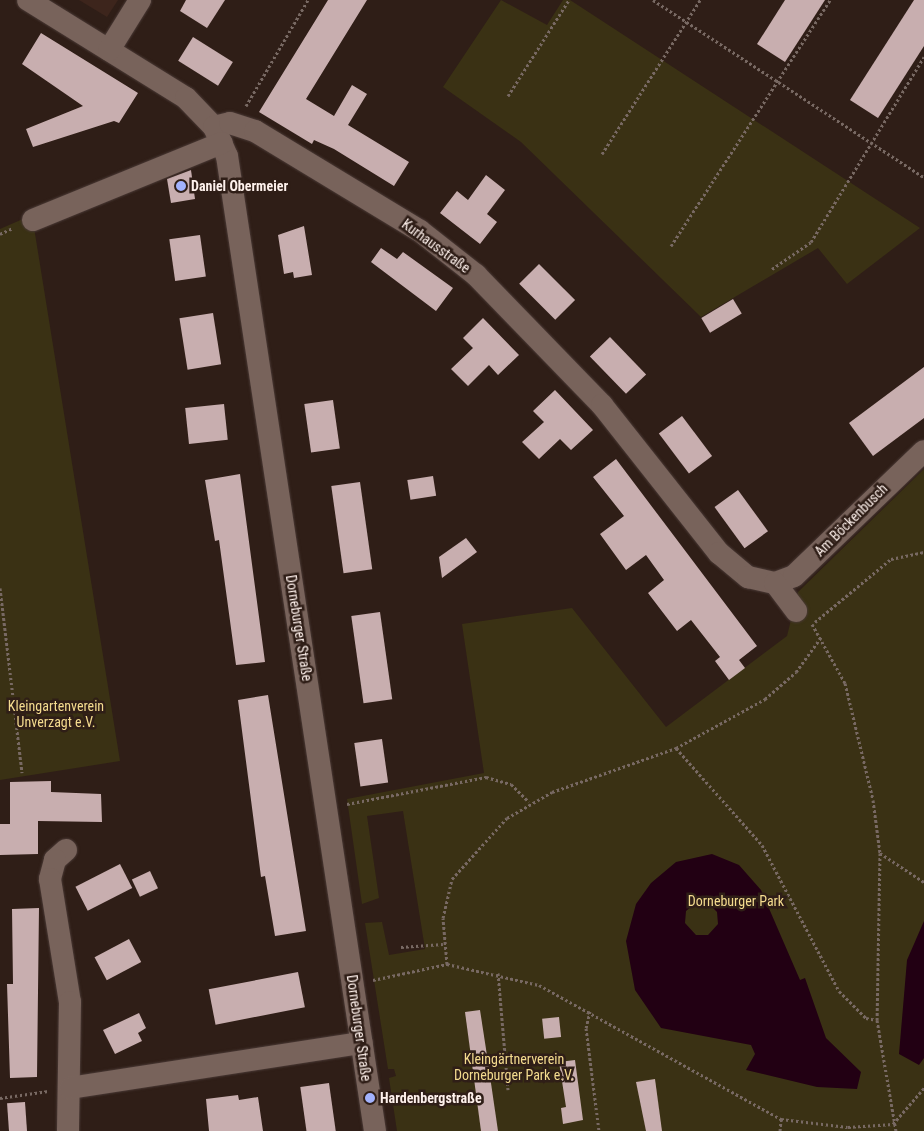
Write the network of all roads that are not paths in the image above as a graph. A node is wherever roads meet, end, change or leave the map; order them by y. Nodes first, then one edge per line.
1 (28, 0) edge
2 (140, 0) edge
3 (109, 50) junction
4 (218, 135) junction
5 (33, 220) dead end
6 (924, 451) edge
7 (775, 583) junction
8 (805, 618) road end
9 (66, 850) dead end
10 (362, 1043) junction
11 (70, 1088) junction
12 (68, 1131) edge
13 (375, 1131) edge

1 - 3 street
2 - 3 street
3 - 4 street
4 - 5 street
4 - 7 street, Kurhausstraße
4 - 10 street, Dorneburger Straße
6 - 7 street, Am Böckenbusch
7 - 8 street
9 - 11 street
10 - 11 street
10 - 13 street, Dorneburger Straße
11 - 12 street

